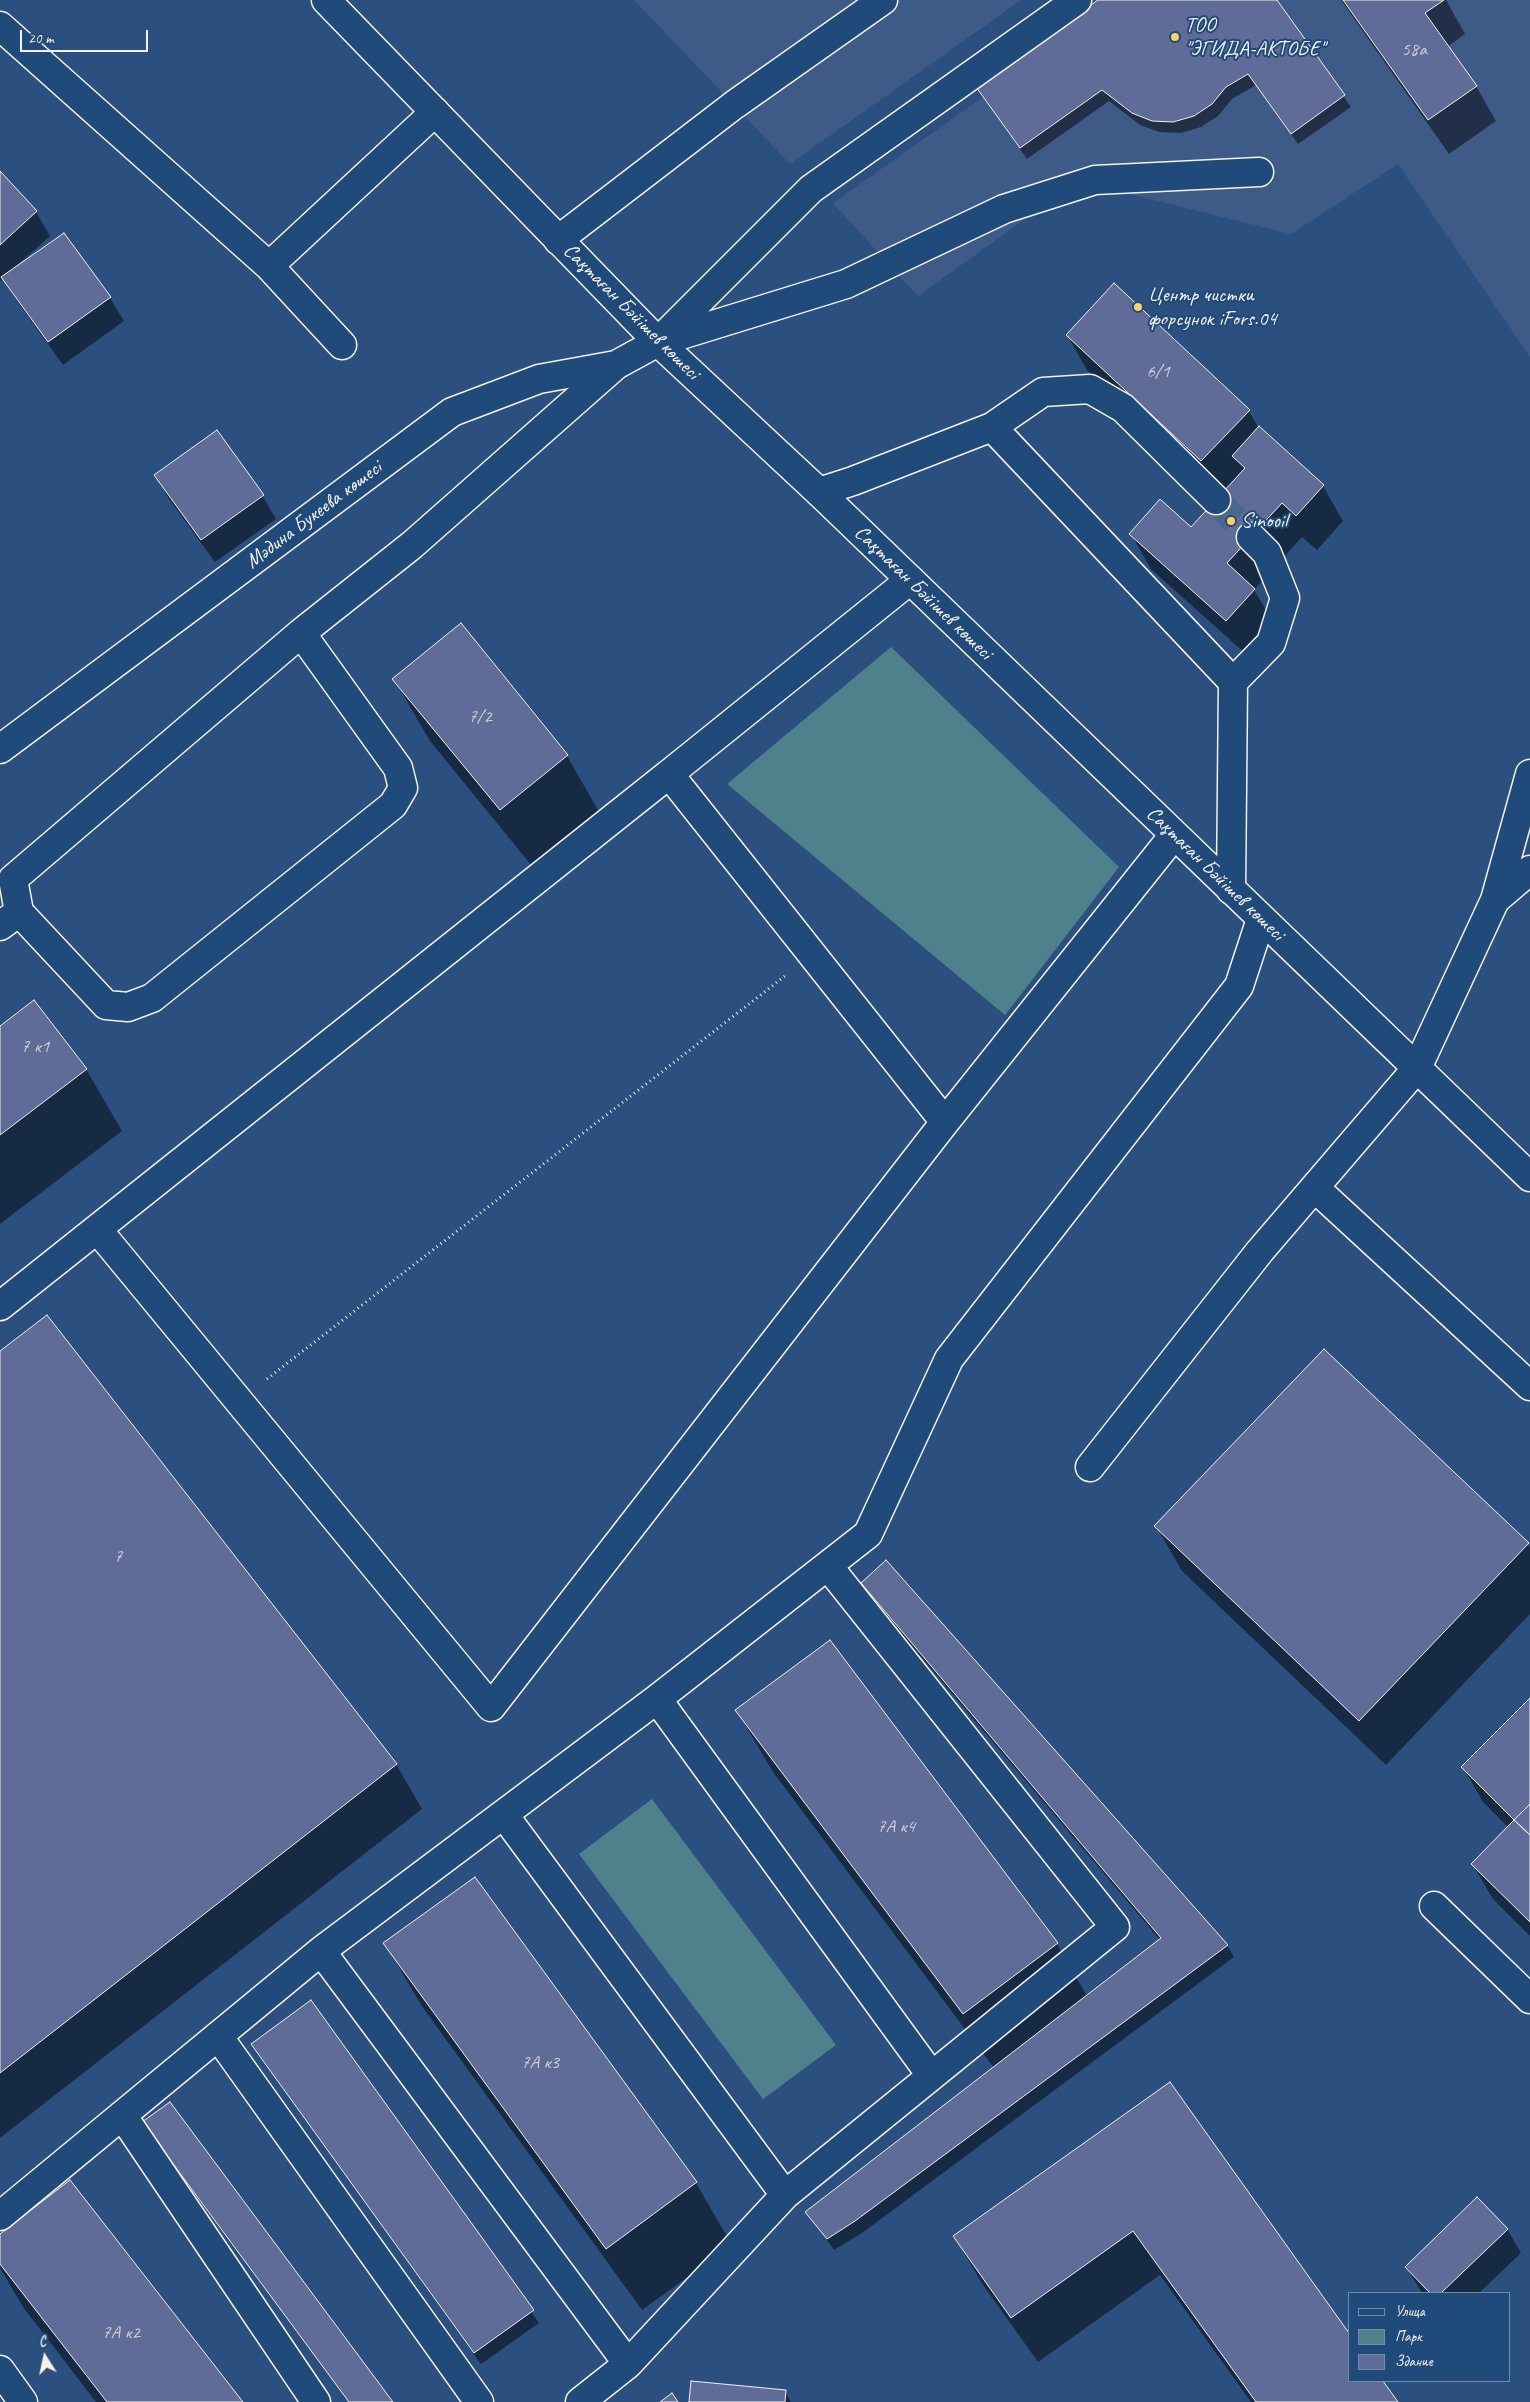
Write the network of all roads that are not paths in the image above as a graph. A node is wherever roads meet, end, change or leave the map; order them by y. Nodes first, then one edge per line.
1 (326, 0) edge
2 (883, 0) edge
3 (1077, 0) edge
4 (0, 26) edge
5 (435, 112) junction
6 (1259, 172) dead end
7 (558, 240) junction
8 (269, 266) junction
9 (658, 342) junction
10 (342, 346) dead end
11 (616, 365) junction
12 (992, 427) junction
13 (819, 492) junction
14 (1216, 500) tunnel mouth
15 (1251, 537) tunnel mouth
16 (910, 580) junction
17 (301, 633) junction
18 (1233, 682) junction
19 (0, 749) edge
20 (669, 774) junction
21 (1530, 774) edge
22 (1174, 835) junction
23 (1530, 870) edge
24 (1231, 890) junction
25 (1495, 900) junction
26 (9, 919) edge
27 (1261, 919) junction
28 (1417, 1068) junction
29 (945, 1122) junction
30 (1530, 1177) edge
31 (1315, 1188) junction
32 (97, 1229) junction
33 (0, 1306) edge
34 (1530, 1386) edge
35 (1090, 1467) dead end
36 (828, 1566) junction
37 (657, 1699) junction
38 (504, 1814) junction
39 (1434, 1906) dead end
40 (322, 1951) junction
41 (1530, 1999) edge
42 (218, 2036) junction
43 (932, 2075) junction
44 (122, 2115) junction
45 (785, 2195) junction
46 (0, 2216) edge
47 (628, 2364) junction
48 (0, 2370) edge
49 (23, 2402) edge
50 (316, 2402) edge
51 (479, 2402) edge
52 (580, 2402) edge

1 - 5 main road, Сақтаған Бәйішев көшесі
2 - 7 main road
3 - 9 main road
4 - 8 main road
5 - 7 main road, Сақтаған Бәйішев көшесі
5 - 8 main road
6 - 9 main road
7 - 9 main road, Сақтаған Бәйішев көшесі
8 - 10 main road
9 - 11 main road, Мәдина Букеева көшесі
9 - 13 main road, Сақтаған Бәйішев көшесі
11 - 17 main road
11 - 19 main road, Мәдина Букеева көшесі
12 - 13 main road
12 - 14 main road
12 - 18 main road
13 - 16 main road, Сақтаған Бәйішев көшесі
15 - 18 main road
16 - 20 main road
16 - 22 main road, Сақтаған Бәйішев көшесі
17 - 26 main road
17 - 26 main road
18 - 24 main road
20 - 29 main road
20 - 32 main road
21 - 25 main road
22 - 24 main road, Сақтаған Бәйішев көшесі
22 - 29 main road
23 - 25 main road
24 - 27 main road, Сақтаған Бәйішев көшесі
25 - 28 main road
27 - 28 main road, Сақтаған Бәйішев көшесі
27 - 36 main road
28 - 30 main road, Сақтаған Бәйішев көшесі
28 - 31 main road
29 - 32 main road
31 - 34 main road
31 - 35 main road
32 - 33 main road
36 - 37 main road
36 - 43 main road
37 - 38 main road
37 - 43 main road
38 - 40 main road
38 - 45 main road
39 - 41 main road
40 - 42 main road
40 - 47 main road
42 - 44 main road
42 - 51 main road
43 - 45 main road
44 - 46 main road
44 - 50 main road
45 - 47 main road
47 - 52 main road
48 - 49 main road

